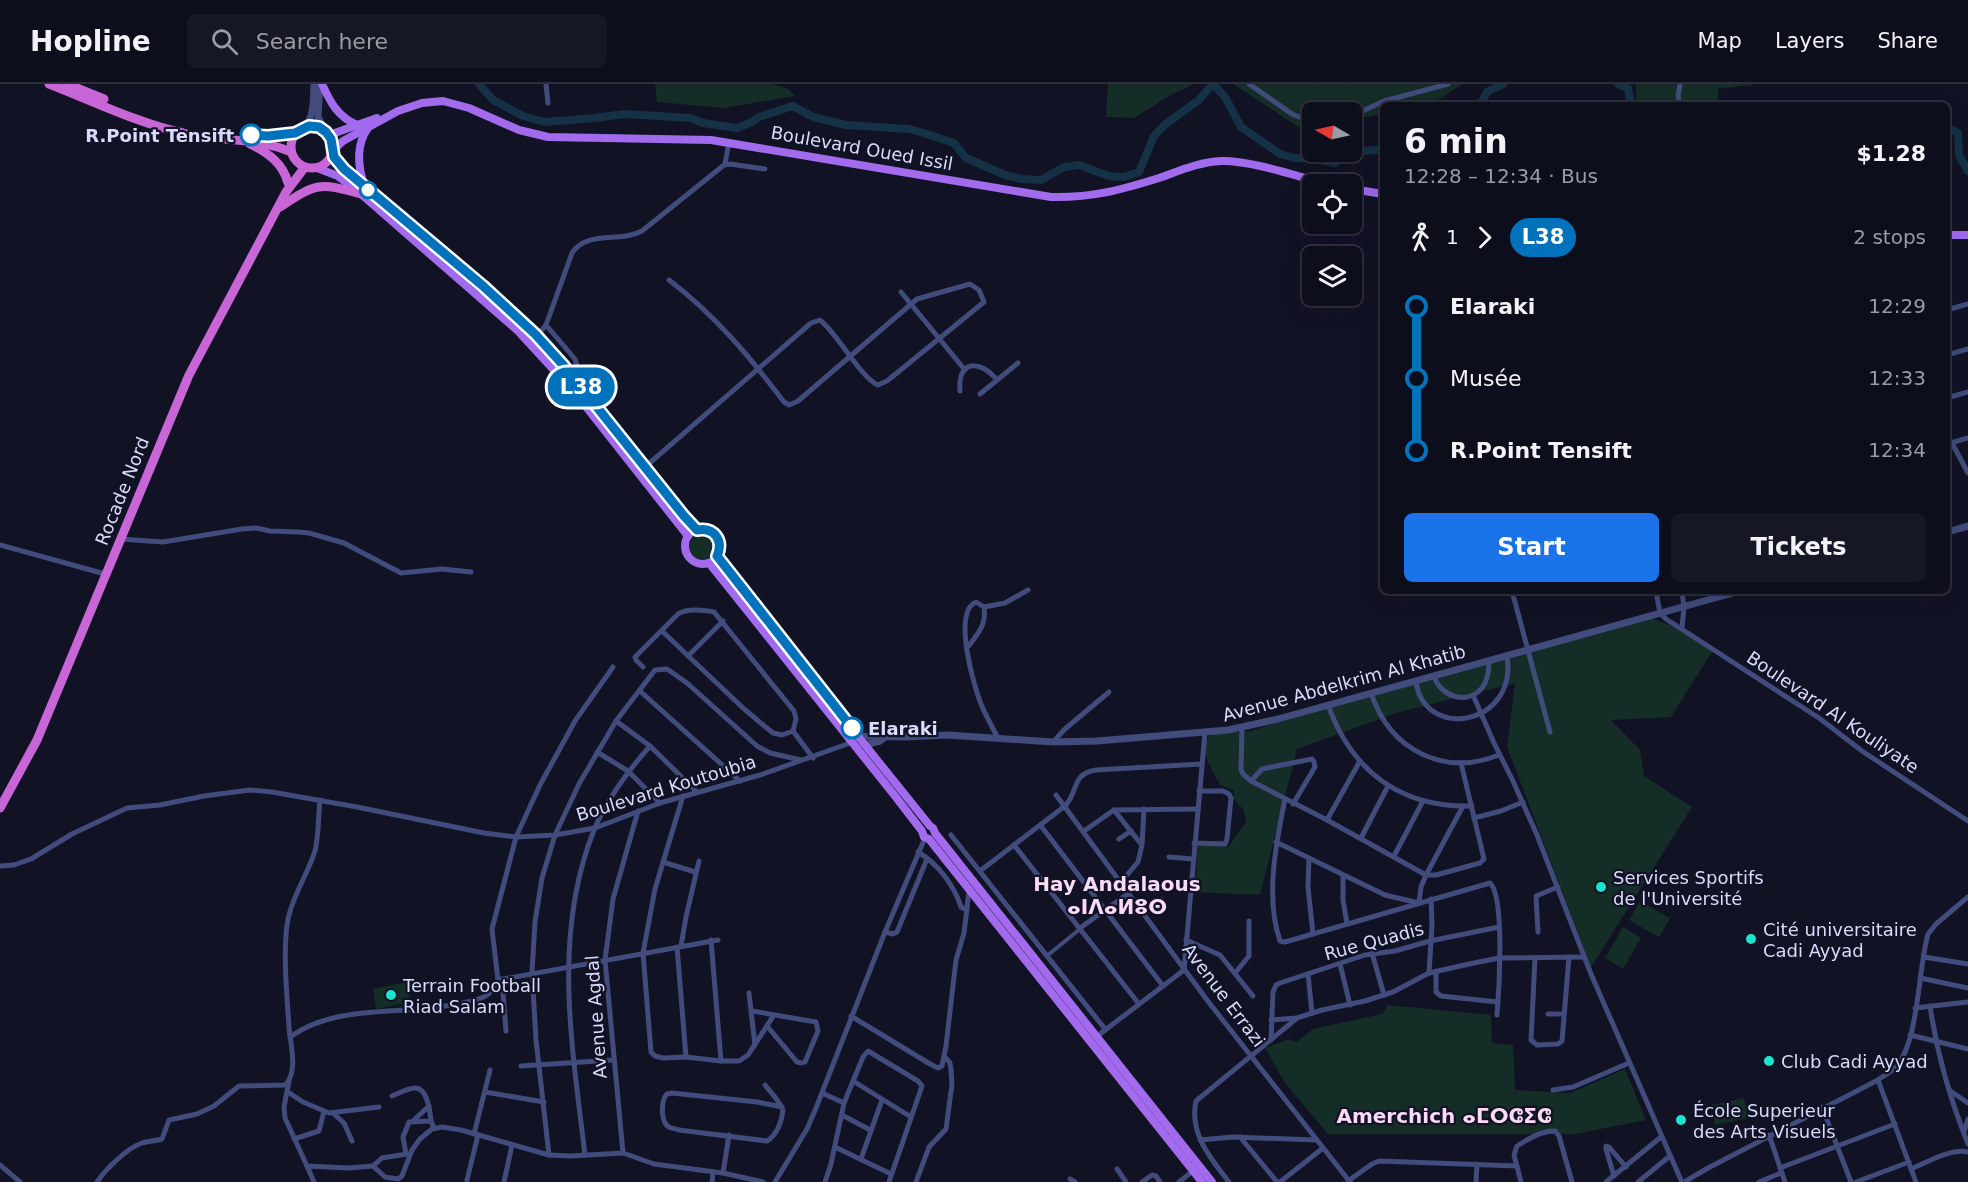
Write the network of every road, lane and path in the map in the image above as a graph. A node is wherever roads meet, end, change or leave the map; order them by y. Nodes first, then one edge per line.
1 (49, 84) edge
2 (68, 84) edge
3 (314, 84) edge
4 (321, 84) edge
5 (546, 84) edge
6 (1249, 84) edge
7 (1448, 84) edge
8 (1680, 84) edge
9 (1382, 102) edge
10 (1681, 102) edge
11 (548, 103) dead end
12 (1380, 103) edge
13 (1362, 111) edge
14 (389, 115) junction
15 (1302, 118) edge
16 (357, 125) junction
17 (368, 128) junction
18 (300, 130) junction
19 (328, 133) junction
20 (242, 141) junction
21 (729, 142) junction
22 (332, 151) junction
23 (293, 156) junction
24 (725, 164) junction
25 (306, 167) junction
26 (317, 168) junction
27 (765, 169) dead end
28 (1302, 177) edge
29 (287, 187) junction
30 (363, 191) junction
31 (1362, 191) edge
32 (1380, 194) edge
33 (278, 208) junction
34 (1950, 235) edge
35 (1968, 235) edge
36 (669, 280) dead end
37 (901, 292) dead end
38 (910, 304) junction
39 (1968, 304) edge
40 (1950, 309) edge
41 (546, 326) junction
42 (537, 336) junction
43 (939, 340) junction
44 (1968, 349) edge
45 (850, 354) junction
46 (1950, 354) edge
47 (1018, 363) dead end
48 (758, 368) junction
49 (964, 370) junction
50 (574, 379) junction
51 (997, 380) junction
52 (960, 391) dead end
53 (1968, 392) edge
54 (980, 394) dead end
55 (1950, 397) edge
56 (1968, 438) edge
57 (1950, 444) edge
58 (1950, 446) edge
59 (645, 467) junction
60 (1968, 473) edge
61 (1968, 526) edge
62 (697, 530) junction
63 (1950, 530) edge
64 (688, 536) junction
65 (120, 539) junction
66 (0, 545) edge
67 (717, 556) junction
68 (709, 563) junction
69 (471, 572) dead end
70 (105, 574) junction
71 (1028, 590) dead end
72 (1513, 594) edge
73 (1657, 594) edge
74 (1682, 594) edge
75 (1725, 594) edge
76 (1684, 607) junction
77 (984, 608) junction
78 (1660, 613) junction
79 (723, 621) junction
80 (1682, 628) junction
81 (662, 631) junction
82 (967, 648) junction
83 (1528, 650) junction
84 (688, 656) junction
85 (1507, 656) junction
86 (1489, 661) junction
87 (643, 667) dead end
88 (613, 668) dead end
89 (1434, 676) junction
90 (1416, 681) junction
91 (640, 690) junction
92 (1109, 692) dead end
93 (1371, 693) junction
94 (1473, 695) junction
95 (1328, 705) junction
96 (1480, 714) junction
97 (616, 721) junction
98 (1242, 728) junction
99 (793, 731) junction
100 (1204, 732) junction
101 (1550, 732) dead end
102 (885, 737) junction
103 (998, 738) junction
104 (855, 739) junction
105 (1053, 741) junction
106 (865, 745) junction
107 (650, 746) junction
108 (597, 752) junction
109 (1499, 755) junction
110 (813, 758) junction
111 (803, 761) junction
112 (1360, 761) junction
113 (1461, 763) junction
114 (1201, 764) junction
115 (628, 771) junction
116 (740, 781) junction
117 (1251, 781) junction
118 (1388, 786) junction
119 (1199, 791) junction
120 (697, 792) junction
121 (1056, 795) dead end
122 (683, 796) junction
123 (1284, 799) junction
124 (320, 800) junction
125 (1423, 801) junction
126 (1523, 802) junction
127 (660, 803) junction
128 (1293, 804) junction
129 (1065, 806) junction
130 (1463, 806) junction
131 (1472, 806) junction
132 (0, 808) edge
133 (1144, 809) junction
134 (1198, 809) junction
135 (1114, 810) junction
136 (638, 811) junction
137 (1474, 818) junction
138 (1327, 820) junction
139 (1968, 821) edge
140 (1041, 826) junction
141 (595, 828) junction
142 (1084, 831) junction
143 (1131, 831) junction
144 (928, 833) junction
145 (555, 835) junction
146 (951, 835) dead end
147 (516, 837) junction
148 (1361, 838) junction
149 (1119, 839) dead end
150 (1276, 842) junction
151 (1194, 843) junction
152 (1014, 845) junction
153 (1142, 845) junction
154 (918, 852) junction
155 (1394, 856) junction
156 (927, 858) junction
157 (1168, 858) dead end
158 (1309, 858) junction
159 (1193, 859) junction
160 (699, 861) dead end
161 (663, 862) junction
162 (0, 866) edge
163 (980, 871) junction
164 (696, 872) junction
165 (1343, 875) junction
166 (1426, 875) junction
167 (1121, 882) junction
168 (1558, 887) junction
169 (969, 891) junction
170 (1129, 893) junction
171 (1968, 897) edge
172 (1431, 899) junction
173 (1162, 900) dead end
174 (1419, 903) junction
175 (967, 910) junction
176 (1106, 911) junction
177 (1144, 913) junction
178 (1249, 921) dead end
179 (1347, 924) junction
180 (1499, 927) junction
181 (1080, 928) junction
182 (885, 932) junction
183 (1538, 932) dead end
184 (1313, 934) junction
185 (1186, 940) junction
186 (1430, 941) junction
187 (679, 946) junction
188 (1186, 948) junction
189 (1172, 952) junction
190 (644, 953) junction
191 (1372, 953) junction
192 (1048, 956) junction
193 (1569, 957) junction
194 (1584, 957) junction
195 (1924, 957) junction
196 (1499, 958) junction
197 (1534, 958) junction
198 (605, 960) junction
199 (1340, 964) junction
200 (1968, 964) edge
201 (567, 966) junction
202 (1184, 970) junction
203 (532, 972) junction
204 (1235, 972) junction
205 (1436, 972) junction
206 (1429, 973) junction
207 (1308, 974) junction
208 (1920, 978) junction
209 (500, 979) junction
210 (1163, 986) junction
211 (1968, 988) edge
212 (749, 993) dead end
213 (1384, 995) junction
214 (1253, 996) dead end
215 (1498, 1002) junction
216 (1968, 1002) edge
217 (1139, 1004) junction
218 (1350, 1005) junction
219 (1930, 1006) junction
220 (1915, 1008) junction
221 (752, 1011) junction
222 (1312, 1013) junction
223 (1548, 1014) dead end
224 (1564, 1014) junction
225 (774, 1015) junction
226 (1497, 1015) dead end
227 (851, 1016) junction
228 (1297, 1018) junction
229 (1271, 1020) junction
230 (767, 1026) junction
231 (1105, 1029) junction
232 (506, 1031) dead end
233 (1910, 1035) junction
234 (290, 1037) junction
235 (1096, 1037) junction
236 (1271, 1040) junction
237 (1935, 1040) junction
238 (755, 1045) junction
239 (1968, 1048) edge
240 (686, 1057) junction
241 (945, 1057) junction
242 (1252, 1057) junction
243 (613, 1060) junction
244 (720, 1061) junction
245 (575, 1062) junction
246 (1629, 1064) junction
247 (539, 1065) junction
248 (521, 1066) dead end
249 (490, 1070) dead end
250 (1878, 1080) junction
251 (289, 1081) junction
252 (853, 1081) junction
253 (765, 1085) dead end
254 (1948, 1089) junction
255 (1553, 1090) dead end
256 (288, 1092) junction
257 (485, 1092) junction
258 (822, 1093) junction
259 (392, 1095) dead end
260 (882, 1100) junction
261 (544, 1102) junction
262 (844, 1103) junction
263 (1968, 1103) edge
264 (429, 1106) junction
265 (379, 1107) dead end
266 (782, 1107) junction
267 (1822, 1107) junction
268 (324, 1111) junction
269 (333, 1113) junction
270 (842, 1115) junction
271 (911, 1117) junction
272 (1968, 1119) edge
273 (414, 1120) junction
274 (431, 1120) junction
275 (1895, 1124) junction
276 (434, 1128) junction
277 (870, 1130) junction
278 (1964, 1133) junction
279 (476, 1135) junction
280 (729, 1135) junction
281 (1769, 1135) junction
282 (1240, 1137) junction
283 (1661, 1137) junction
284 (294, 1139) junction
285 (1200, 1140) junction
286 (1316, 1140) junction
287 (352, 1141) dead end
288 (1968, 1144) edge
289 (512, 1145) junction
290 (1837, 1146) junction
291 (835, 1147) junction
292 (1323, 1148) junction
293 (1968, 1152) edge
294 (622, 1153) junction
295 (409, 1154) junction
296 (549, 1155) junction
297 (585, 1155) junction
298 (1670, 1156) junction
299 (861, 1159) junction
300 (1477, 1164) junction
301 (0, 1165) edge
302 (1910, 1165) junction
303 (307, 1166) junction
304 (373, 1166) junction
305 (1517, 1166) junction
306 (1626, 1167) junction
307 (1117, 1169) dead end
308 (1780, 1170) junction
309 (1193, 1171) junction
310 (713, 1172) junction
311 (723, 1173) junction
312 (891, 1174) junction
313 (1614, 1176) junction
314 (467, 1180) dead end
315 (827, 1181) edge
316 (1683, 1181) edge
317 (20, 1182) edge
318 (97, 1182) edge
319 (314, 1182) edge
320 (504, 1182) edge
321 (712, 1182) edge
322 (763, 1182) edge
323 (774, 1182) edge
324 (889, 1182) edge
325 (916, 1182) edge
326 (1126, 1182) edge
327 (1142, 1182) edge
328 (1160, 1182) edge
329 (1179, 1182) edge
330 (1202, 1182) edge
331 (1212, 1182) edge
332 (1229, 1182) edge
333 (1279, 1182) edge
334 (1349, 1182) edge
335 (1476, 1182) edge
336 (1521, 1182) edge
337 (1572, 1182) edge
338 (1606, 1182) edge
339 (1638, 1182) edge
340 (1759, 1182) edge
341 (1785, 1182) edge
342 (1851, 1182) edge
343 (1856, 1182) edge
344 (1916, 1182) edge

1 - 20 highway
2 - 18 highway
3 - 18 street
4 - 16 main road
4 - 19 street
5 - 11 street
6 - 15 street
7 - 9 street
8 - 10 street
12 - 13 street
14 - 16 main road, Boulevard Oued Issil
14 - 17 main road, Boulevard Oued Issil
14 - 21 main road, Boulevard Oued Issil
16 - 19 main road, Boulevard Oued Issil
17 - 22 main road, Boulevard Oued Issil
17 - 30 main road
18 - 19 highway
18 - 23 highway
19 - 22 highway
20 - 23 highway
20 - 29 highway
21 - 24 street
21 - 28 main road, Boulevard Oued Issil
22 - 26 highway
22 - 30 main road
23 - 25 highway
23 - 29 highway
24 - 27 street
24 - 41 street
25 - 26 highway
25 - 29 highway
26 - 30 main road
29 - 33 highway, Rocade Nord
30 - 33 highway
30 - 42 main road
30 - 64 main road
31 - 32 main road
33 - 65 highway, Rocade Nord
34 - 35 main road
36 - 48 street
37 - 38 street
38 - 43 street
38 - 43 street
38 - 45 street
39 - 40 street
41 - 42 street
41 - 50 street
42 - 50 main road
43 - 45 street
43 - 49 street
44 - 46 street
45 - 48 street
45 - 48 street
47 - 51 street
48 - 59 street
49 - 51 street
49 - 52 street
50 - 59 main road
51 - 54 street
53 - 55 street
56 - 57 street
58 - 60 street
59 - 62 main road
61 - 63 street
62 - 64 main road
62 - 67 main road
64 - 68 main road
65 - 69 street
65 - 70 highway, Rocade Nord
66 - 70 street
67 - 68 main road
67 - 104 main road
68 - 104 main road
70 - 132 highway, Rocade Nord
71 - 77 street
72 - 83 street
73 - 78 street
74 - 76 street
75 - 76 street, Avenue Abdelkrim Al Khatib
76 - 78 street, Avenue Abdelkrim Al Khatib
76 - 80 street
77 - 82 street
77 - 82 street
78 - 80 street, Boulevard Al Kouliyate
78 - 83 street, Avenue Abdelkrim Al Khatib
79 - 81 street
79 - 84 street
79 - 99 street
80 - 139 street, Boulevard Al Kouliyate
81 - 84 street
81 - 87 street
82 - 103 street
83 - 85 street, Avenue Abdelkrim Al Khatib
83 - 101 street
84 - 99 street
85 - 86 street, Avenue Abdelkrim Al Khatib
85 - 96 street
86 - 89 street, Avenue Abdelkrim Al Khatib
86 - 94 street
88 - 147 street
89 - 90 street, Avenue Abdelkrim Al Khatib
89 - 94 street
90 - 93 street, Avenue Abdelkrim Al Khatib
90 - 96 street
91 - 97 street
91 - 111 street
91 - 116 street
92 - 105 street
93 - 95 street, Avenue Abdelkrim Al Khatib
93 - 113 street
94 - 96 street
95 - 98 street, Avenue Abdelkrim Al Khatib
95 - 112 street
96 - 109 street
97 - 107 street
97 - 108 street
98 - 100 street, Avenue Abdelkrim Al Khatib
98 - 117 street
99 - 110 street
100 - 105 street, Avenue Abdelkrim Al Khatib
100 - 114 street
102 - 103 street, Avenue Abdelkrim Al Khatib
102 - 104 street, Avenue Abdelkrim Al Khatib
102 - 106 street, Avenue Abdelkrim Al Khatib
103 - 105 street, Avenue Abdelkrim Al Khatib
104 - 106 main road
104 - 110 street, Boulevard Koutoubia
104 - 144 main road
106 - 144 main road
107 - 115 street
107 - 120 street
108 - 115 street
108 - 145 street
109 - 113 street
109 - 126 street
110 - 111 street, Boulevard Koutoubia
111 - 116 street, Boulevard Koutoubia
112 - 118 street
112 - 138 street
113 - 131 street
114 - 119 street
114 - 129 street
115 - 127 street
115 - 141 street
116 - 120 street, Boulevard Koutoubia
117 - 123 street
117 - 128 street
118 - 125 street
118 - 148 street
119 - 134 street
119 - 151 street
120 - 122 street, Boulevard Koutoubia
121 - 129 street, Avenue Errazi
122 - 127 street, Boulevard Koutoubia
122 - 161 street
123 - 128 street
123 - 150 street
124 - 147 street, Boulevard Koutoubia
124 - 162 street, Boulevard Koutoubia
124 - 234 street
125 - 130 street
125 - 155 street
126 - 137 street
126 - 168 street
127 - 136 street, Boulevard Koutoubia
128 - 138 street
129 - 140 street
129 - 142 street, Avenue Errazi
130 - 131 street
130 - 166 street
131 - 137 street
133 - 134 street
133 - 135 street
133 - 153 street
134 - 151 street
135 - 142 street
135 - 143 street
136 - 141 street, Boulevard Koutoubia
136 - 198 street, Avenue Agdal
137 - 166 street
138 - 148 street
140 - 152 street
140 - 176 street
141 - 145 street, Boulevard Koutoubia
141 - 201 street
142 - 167 street, Avenue Errazi
143 - 149 street
143 - 153 street
144 - 154 street
144 - 169 main road
144 - 235 main road
145 - 147 street, Boulevard Koutoubia
145 - 203 street
146 - 163 street
147 - 209 street
148 - 155 street
150 - 158 street
150 - 184 street
151 - 159 street
152 - 163 street
152 - 181 street
153 - 167 street
154 - 156 street
154 - 182 street
155 - 166 street
156 - 175 street
156 - 182 street
157 - 159 street
158 - 165 street
158 - 184 street
159 - 185 street
160 - 164 street
161 - 164 street
161 - 190 street
163 - 192 street
164 - 187 street
165 - 174 street
165 - 179 street
166 - 174 street
167 - 170 street, Avenue Errazi
168 - 183 street
168 - 194 street
169 - 175 street
169 - 309 main road
170 - 176 street
170 - 177 street, Avenue Errazi
171 - 195 street
172 - 174 street
172 - 180 street
172 - 186 street
173 - 177 street
174 - 179 street
175 - 241 street
176 - 181 street
176 - 210 street
177 - 189 street, Avenue Errazi
178 - 204 street
179 - 184 street
180 - 186 street, Rue Quadis
180 - 196 street
181 - 192 street
181 - 217 street
182 - 227 street
185 - 188 street
185 - 204 street
186 - 191 street, Rue Quadis
186 - 206 street
187 - 190 street
187 - 240 street
187 - 244 street
188 - 189 street
188 - 202 street
189 - 202 street, Avenue Errazi
190 - 198 street
190 - 240 street
191 - 199 street, Rue Quadis
191 - 213 street
192 - 231 street
193 - 194 street
193 - 197 street
193 - 224 street
194 - 246 street
195 - 200 street
195 - 208 street
196 - 197 street
196 - 205 street
196 - 215 street
197 - 224 street
198 - 201 street
198 - 243 street, Avenue Agdal
199 - 207 street, Rue Quadis
199 - 218 street
201 - 203 street
201 - 245 street
202 - 210 street
202 - 242 street, Avenue Errazi
203 - 209 street
203 - 247 street
204 - 214 street
205 - 206 street
205 - 215 street
206 - 213 street
207 - 222 street
207 - 229 street, Rue Quadis
208 - 211 street
208 - 220 street
209 - 232 street
209 - 234 street
210 - 217 street
212 - 221 street
213 - 218 street
215 - 226 street
216 - 219 street
217 - 231 street
218 - 222 street
219 - 220 street
219 - 237 street
220 - 233 street
221 - 225 street
221 - 238 street
222 - 228 street
223 - 224 street
225 - 230 street
225 - 230 street
227 - 241 street
227 - 258 street
228 - 229 street
228 - 236 street
229 - 236 street, Rue Quadis
230 - 238 street
231 - 235 street
233 - 237 street
233 - 250 street
234 - 251 street
235 - 331 main road
236 - 242 street
237 - 239 street
237 - 254 street
238 - 244 street
240 - 244 street
241 - 325 street
242 - 285 street
242 - 286 street, Avenue Errazi
243 - 245 street
243 - 294 street, Avenue Agdal
245 - 247 street
245 - 297 street
246 - 255 street
246 - 283 street
247 - 248 street
247 - 261 street
249 - 257 street
250 - 267 street
250 - 275 street
251 - 256 street
251 - 318 street
252 - 260 street
252 - 262 street
252 - 271 street
253 - 266 street
254 - 263 street
254 - 278 street
256 - 268 street
256 - 284 street
257 - 261 street
257 - 279 street
258 - 262 street
258 - 323 street
259 - 264 street
260 - 271 street
260 - 277 street
261 - 296 street
262 - 270 street
264 - 273 street
264 - 274 street
265 - 269 street
266 - 280 street
266 - 280 street
267 - 281 street
267 - 290 street
268 - 269 street
268 - 284 street
269 - 287 street
270 - 277 street
270 - 291 street
271 - 312 street
272 - 278 street
273 - 274 street
273 - 295 street
274 - 276 street
275 - 290 street
275 - 302 street
276 - 279 street
276 - 295 street
277 - 299 street
278 - 288 street
279 - 289 street
279 - 314 street
280 - 311 street
281 - 308 street
281 - 316 street
282 - 285 street
282 - 286 street
282 - 333 street
283 - 298 street
283 - 306 street
284 - 303 street
285 - 332 street
286 - 292 street, Avenue Errazi
289 - 296 street
289 - 320 street
290 - 308 street
290 - 342 street
291 - 299 street
291 - 315 street
292 - 333 street
292 - 334 street, Avenue Errazi
293 - 302 street
294 - 297 street
294 - 310 street
295 - 304 street
295 - 304 street
296 - 297 street
298 - 316 street
298 - 339 street
299 - 312 street
300 - 305 street
300 - 334 street
300 - 335 street
301 - 317 street
302 - 343 street
302 - 344 street
303 - 304 street
303 - 319 street
305 - 336 street
305 - 337 street
306 - 313 street
306 - 313 street
307 - 326 street
308 - 340 street
308 - 341 street
309 - 329 street
309 - 330 main road
310 - 311 street
310 - 321 street
311 - 322 street
312 - 324 street
313 - 338 street
327 - 328 street

